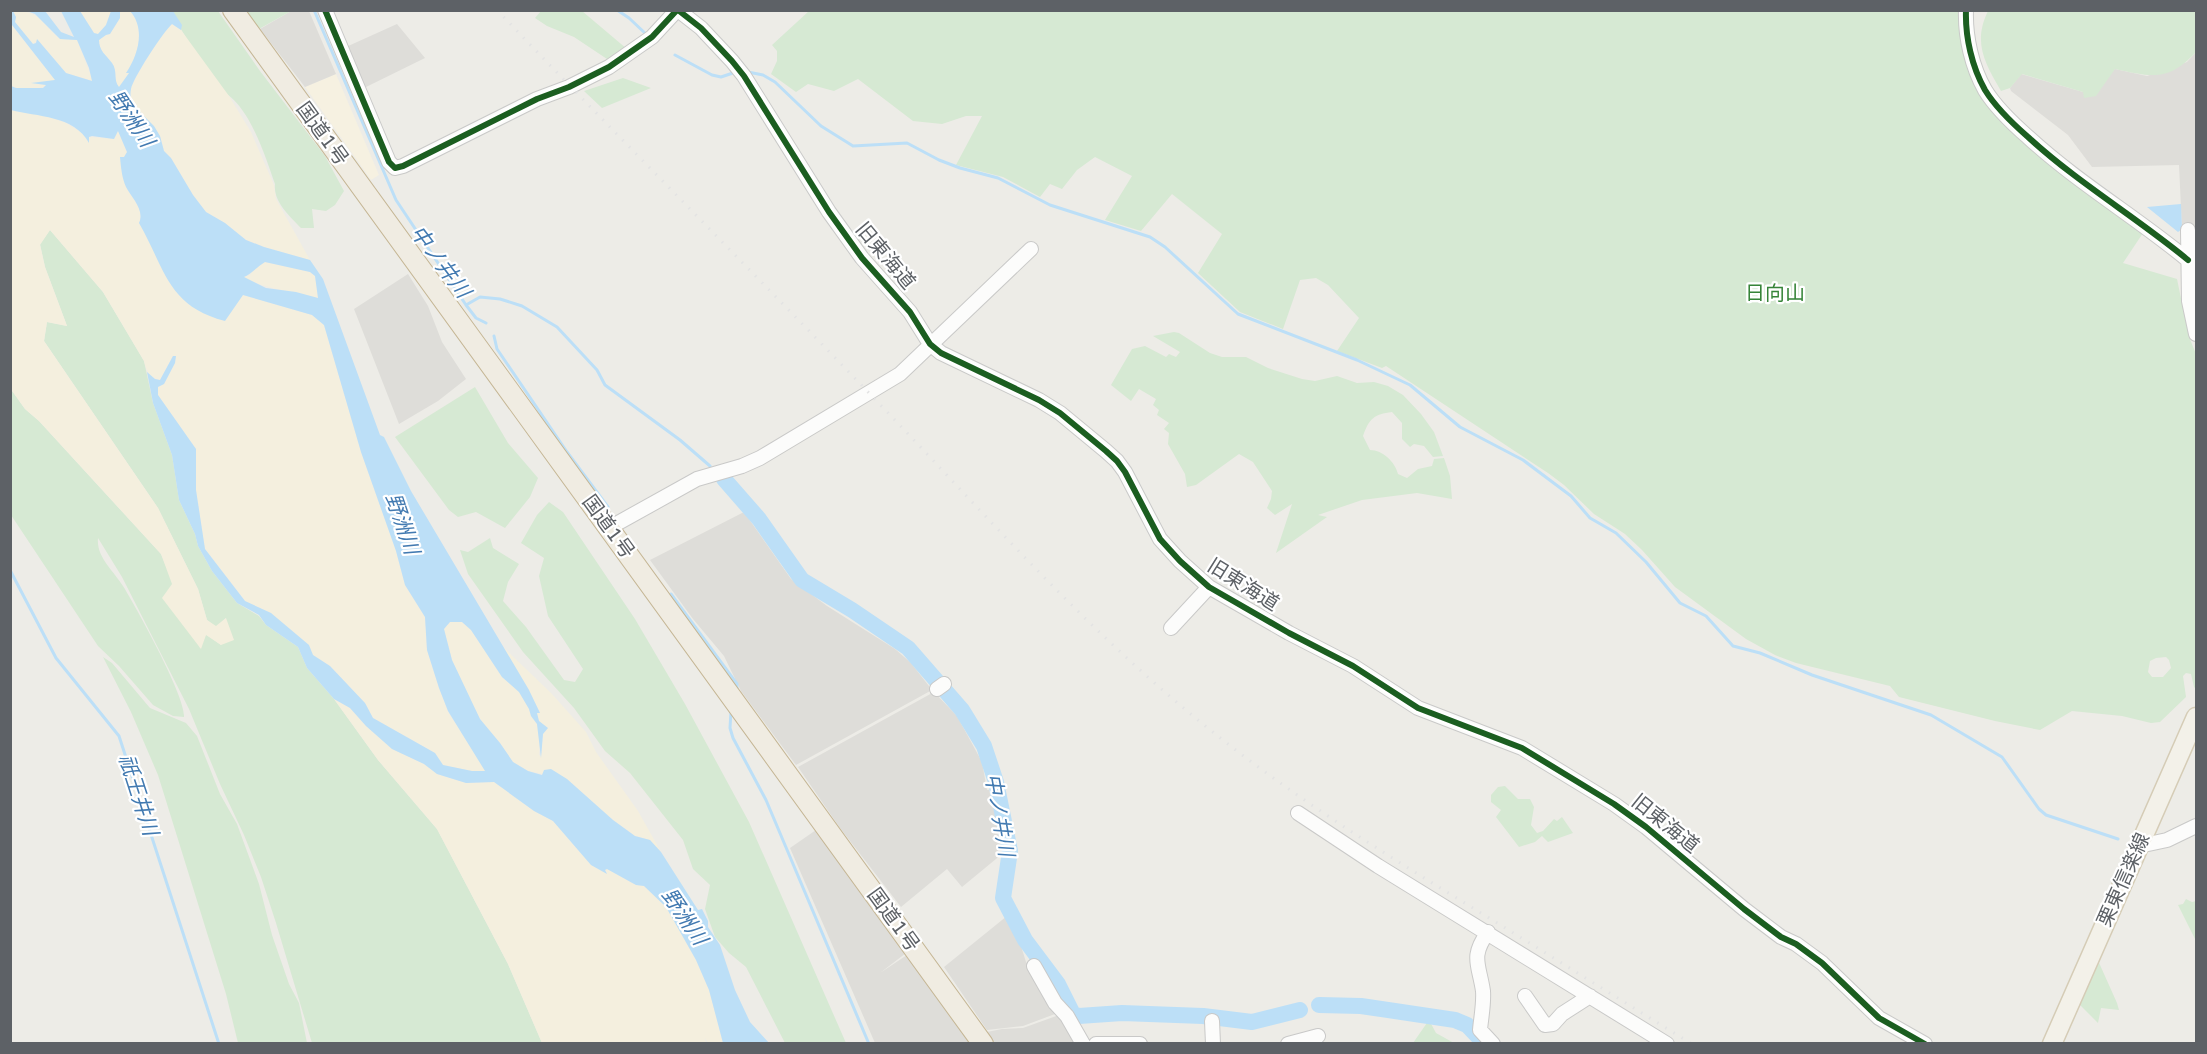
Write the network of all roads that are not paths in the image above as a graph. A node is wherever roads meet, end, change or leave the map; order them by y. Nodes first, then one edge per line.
1 (233, 10) edge
2 (325, 10) edge
3 (677, 10) edge
4 (1966, 10) edge
5 (2188, 230) dead end
6 (1031, 249) dead end
7 (2188, 260) junction
8 (2196, 334) edge
9 (930, 344) junction
10 (609, 528) junction
11 (1209, 587) junction
12 (1171, 628) dead end
13 (2196, 717) edge
14 (1298, 813) dead end
15 (2196, 826) edge
16 (2139, 846) junction
17 (1488, 932) junction
18 (1034, 966) dead end
19 (1525, 996) dead end
20 (1590, 996) junction
21 (1212, 1021) dead end
22 (1318, 1036) dead end
23 (983, 1044) edge
24 (1083, 1044) edge
25 (1096, 1044) edge
26 (1140, 1044) edge
27 (1213, 1044) edge
28 (1288, 1044) edge
29 (1492, 1044) edge
30 (1667, 1044) edge
31 (1925, 1044) edge
32 (2052, 1044) edge

1 - 10 highway, 国道1号
2 - 3 street
3 - 9 street, 旧東海道
4 - 7 street
5 - 7 street
6 - 9 street
7 - 8 street
9 - 10 street
9 - 11 street, 旧東海道
10 - 23 highway, 国道1号
11 - 12 street
11 - 31 street, 旧東海道
13 - 16 main road, 栗東信楽線
14 - 17 street
15 - 16 street
16 - 32 main road, 栗東信楽線
17 - 20 street
17 - 29 street
18 - 24 street
19 - 20 street
20 - 30 street
21 - 27 street
22 - 28 street
25 - 26 street

